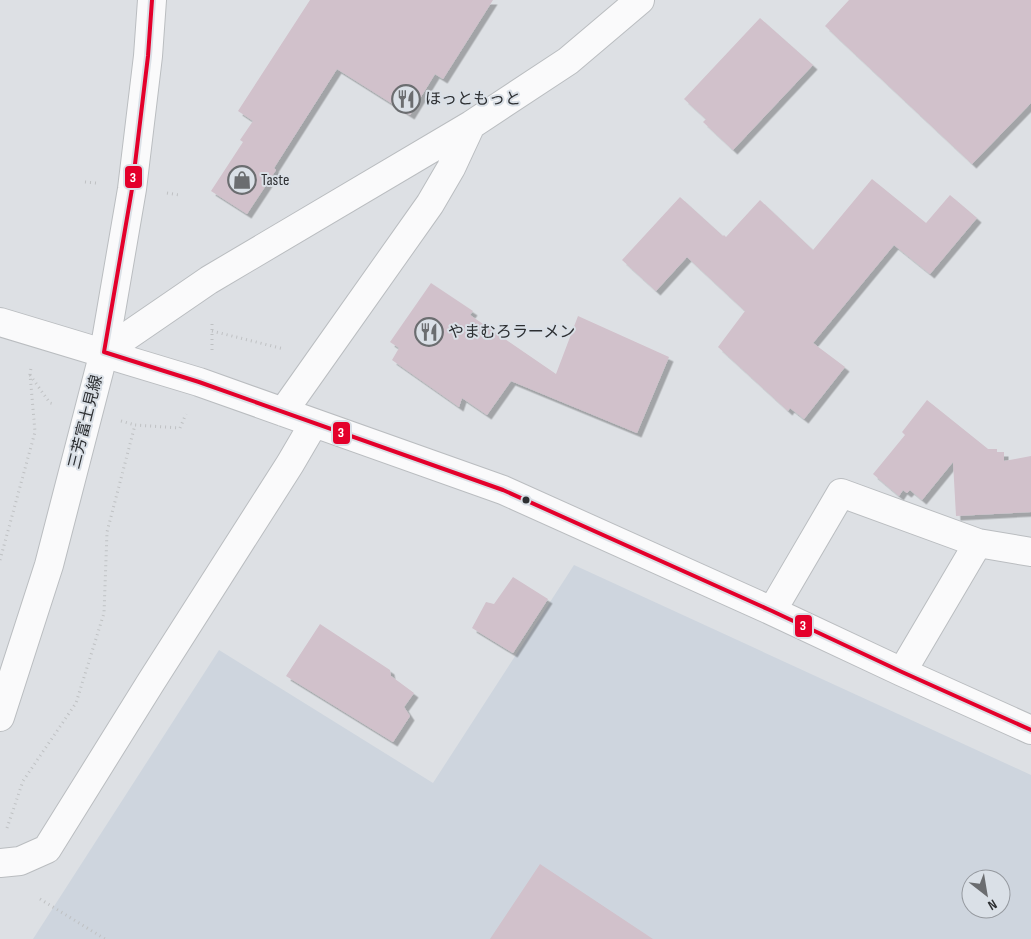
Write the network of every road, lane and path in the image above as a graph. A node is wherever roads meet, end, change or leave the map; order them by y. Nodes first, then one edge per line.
1 (152, 0) edge
2 (638, 1) edge
3 (471, 125) junction
4 (212, 317) dead end
5 (0, 322) edge
6 (212, 331) junction
7 (212, 350) dead end
8 (286, 350) dead end
9 (104, 352) junction
10 (50, 403) dead end
11 (188, 410) dead end
12 (283, 412) junction
13 (123, 422) dead end
14 (314, 422) junction
15 (135, 425) junction
16 (978, 544) junction
17 (1031, 552) edge
18 (0, 560) edge
19 (772, 611) junction
20 (902, 672) junction
21 (0, 717) edge
22 (1031, 730) edge
23 (6, 828) dead end
24 (0, 863) edge
25 (40, 899) dead end
26 (105, 939) edge

1 - 9 street, 三芳富士見線
2 - 3 street
3 - 9 street
3 - 12 street
4 - 6 path
5 - 9 street
6 - 7 path
6 - 8 path
9 - 12 street
9 - 21 street, 三芳富士見線
10 - 18 path
11 - 15 path
12 - 14 street
13 - 15 path
14 - 19 street
14 - 24 street
15 - 23 path
16 - 17 street
16 - 19 street
16 - 20 street
19 - 20 street
20 - 22 street
25 - 26 path

